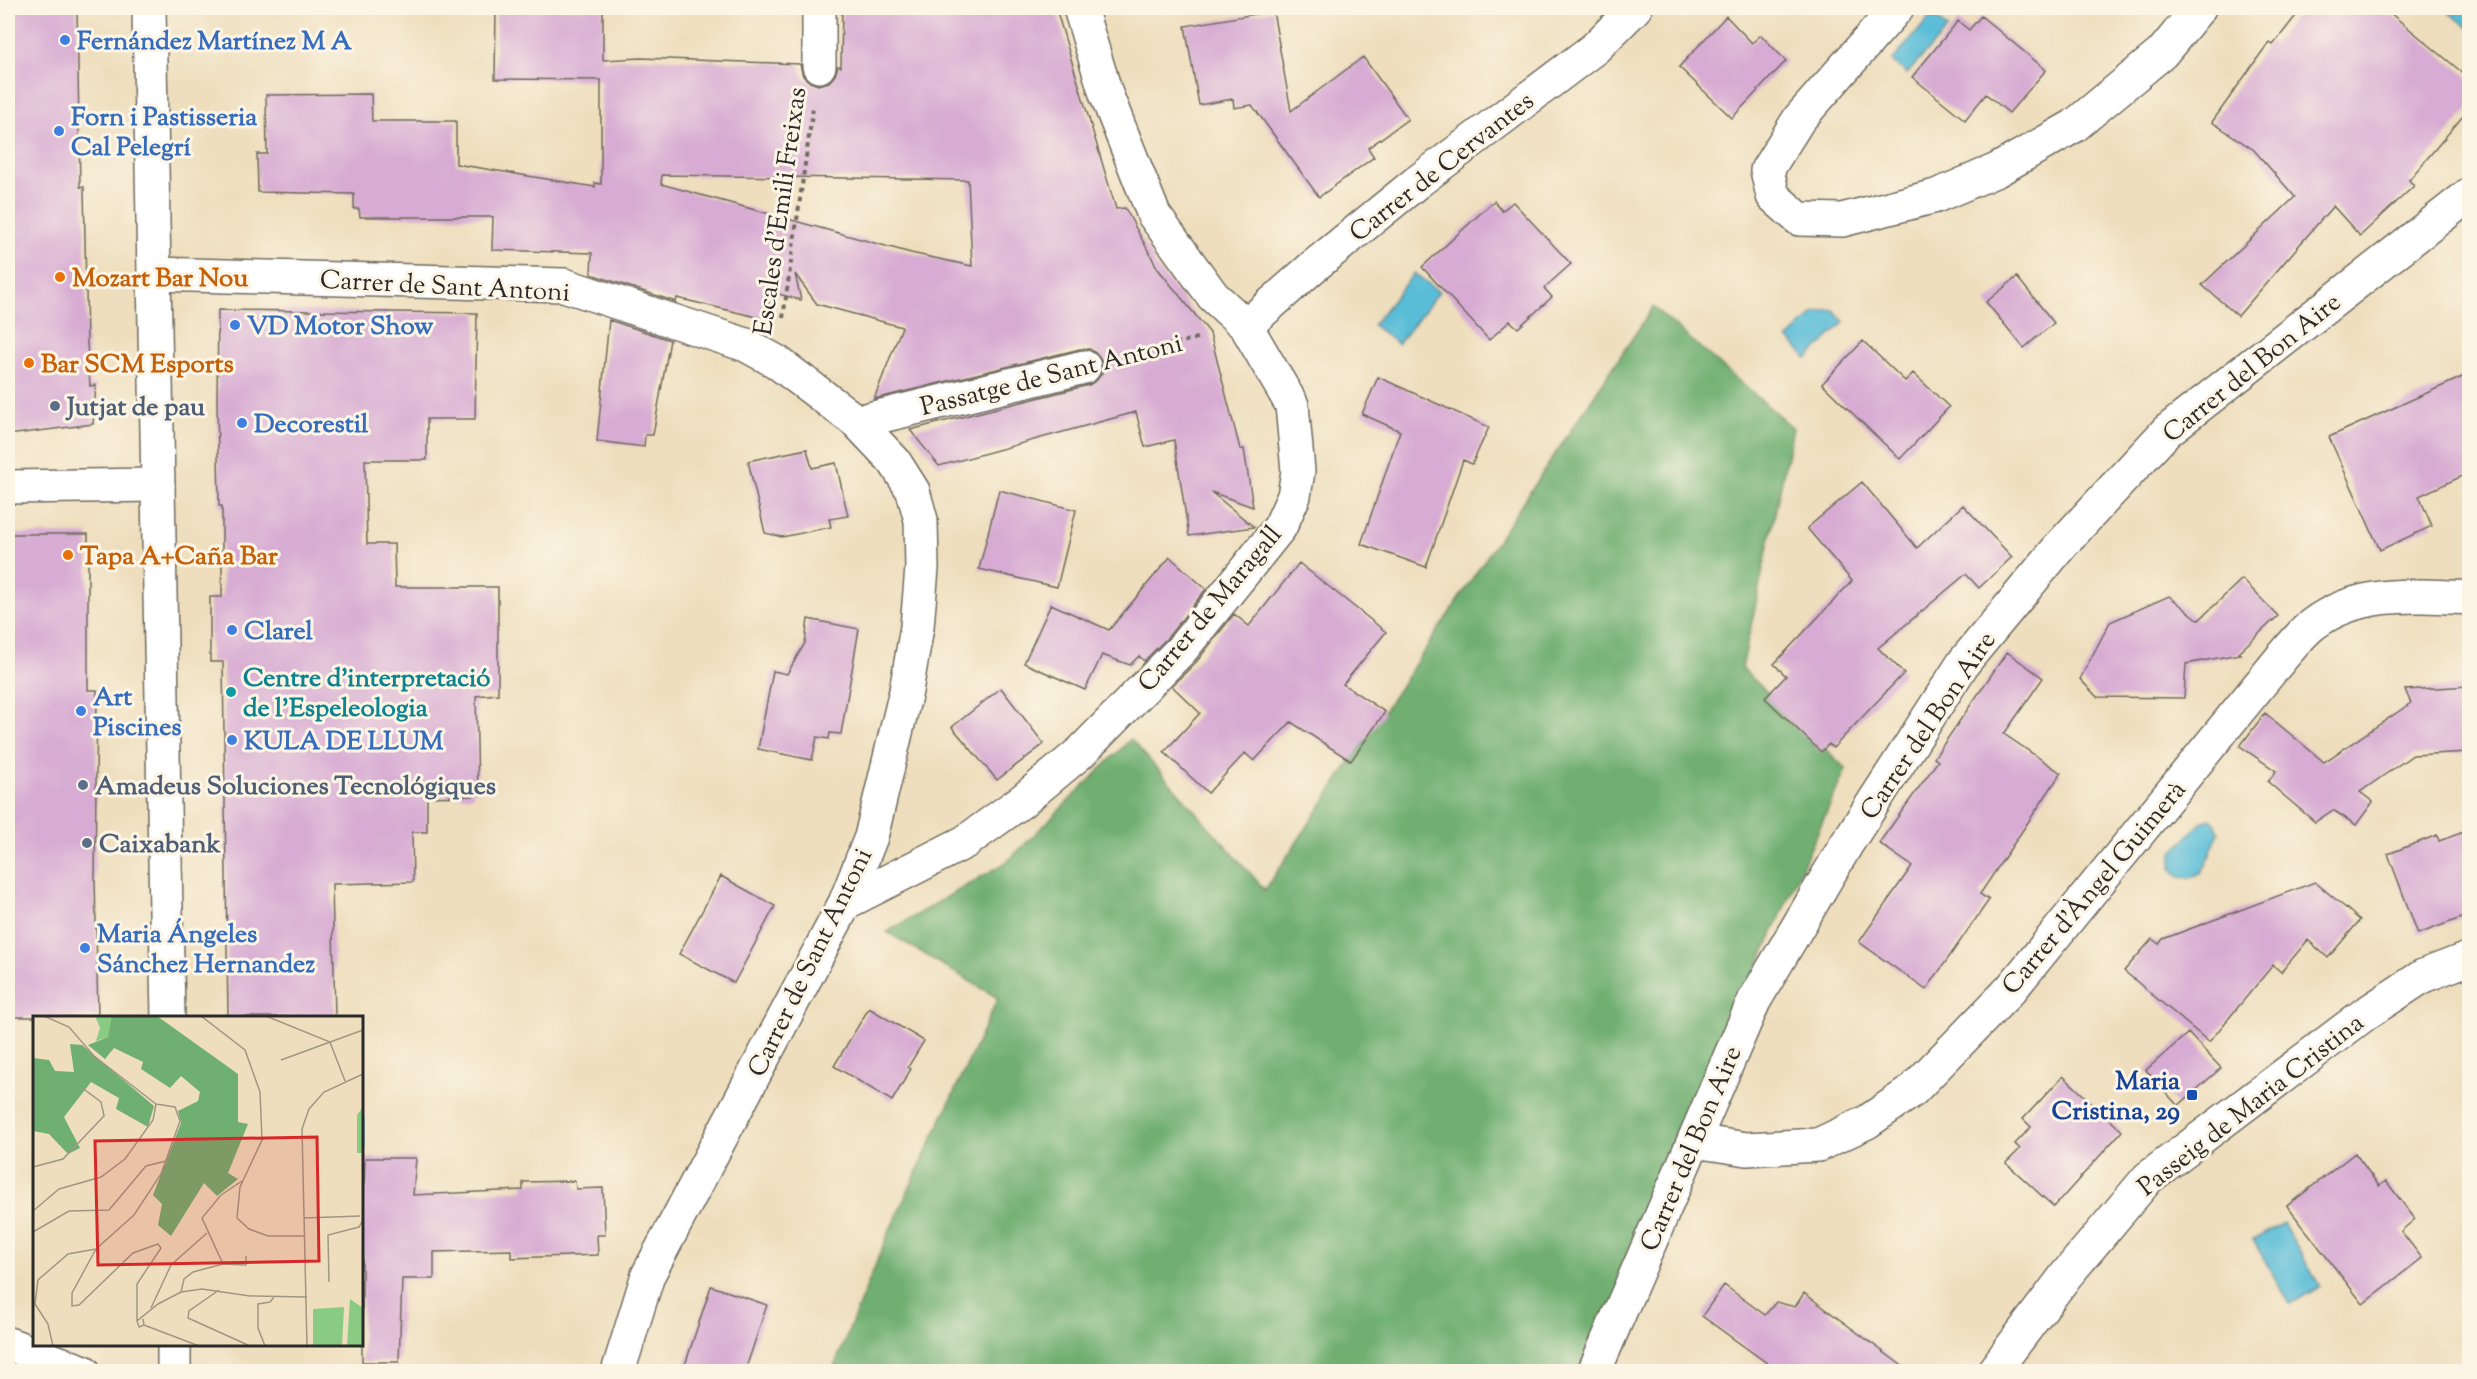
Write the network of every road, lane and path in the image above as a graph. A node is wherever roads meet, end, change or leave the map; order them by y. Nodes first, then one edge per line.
1 (149, 8) edge
2 (819, 8) edge
3 (1080, 8) edge
4 (1635, 8) edge
5 (1897, 8) edge
6 (2199, 8) edge
7 (819, 66) joint
8 (2469, 194) edge
9 (154, 274) junction
10 (1246, 326) junction
11 (777, 362) junction
12 (1084, 367) joint
13 (857, 422) junction
14 (158, 485) junction
15 (8, 487) edge
16 (2469, 598) edge
17 (844, 903) junction
18 (2469, 958) edge
19 (168, 1016) edge
20 (1694, 1141) junction
21 (8, 1344) edge
22 (174, 1346) edge
23 (84, 1371) edge
24 (174, 1371) edge
25 (618, 1371) edge
26 (1594, 1371) edge
27 (1993, 1371) edge

1 - 9 street
2 - 7 street
3 - 10 street, Carrer de Maragall
4 - 10 street, Carrer de Cervantes
5 - 6 street
7 - 11 path, Escales d'Emili Freixas
8 - 20 street, Carrer del Bon Aire
9 - 11 street, Carrer de Sant Antoni
9 - 14 street
10 - 12 path, Passatge de Sant Antoni
10 - 17 street, Carrer de Maragall
11 - 13 street, Carrer de Sant Antoni
12 - 13 street, Passatge de Sant Antoni
13 - 17 street, Carrer de Sant Antoni
14 - 15 street
14 - 19 street
16 - 20 street, Carrer d'Àngel Guimerà
17 - 25 street, Carrer de Sant Antoni
18 - 27 street, Passeig de Maria Cristina
20 - 26 street, Carrer del Bon Aire
21 - 23 street
22 - 24 street

